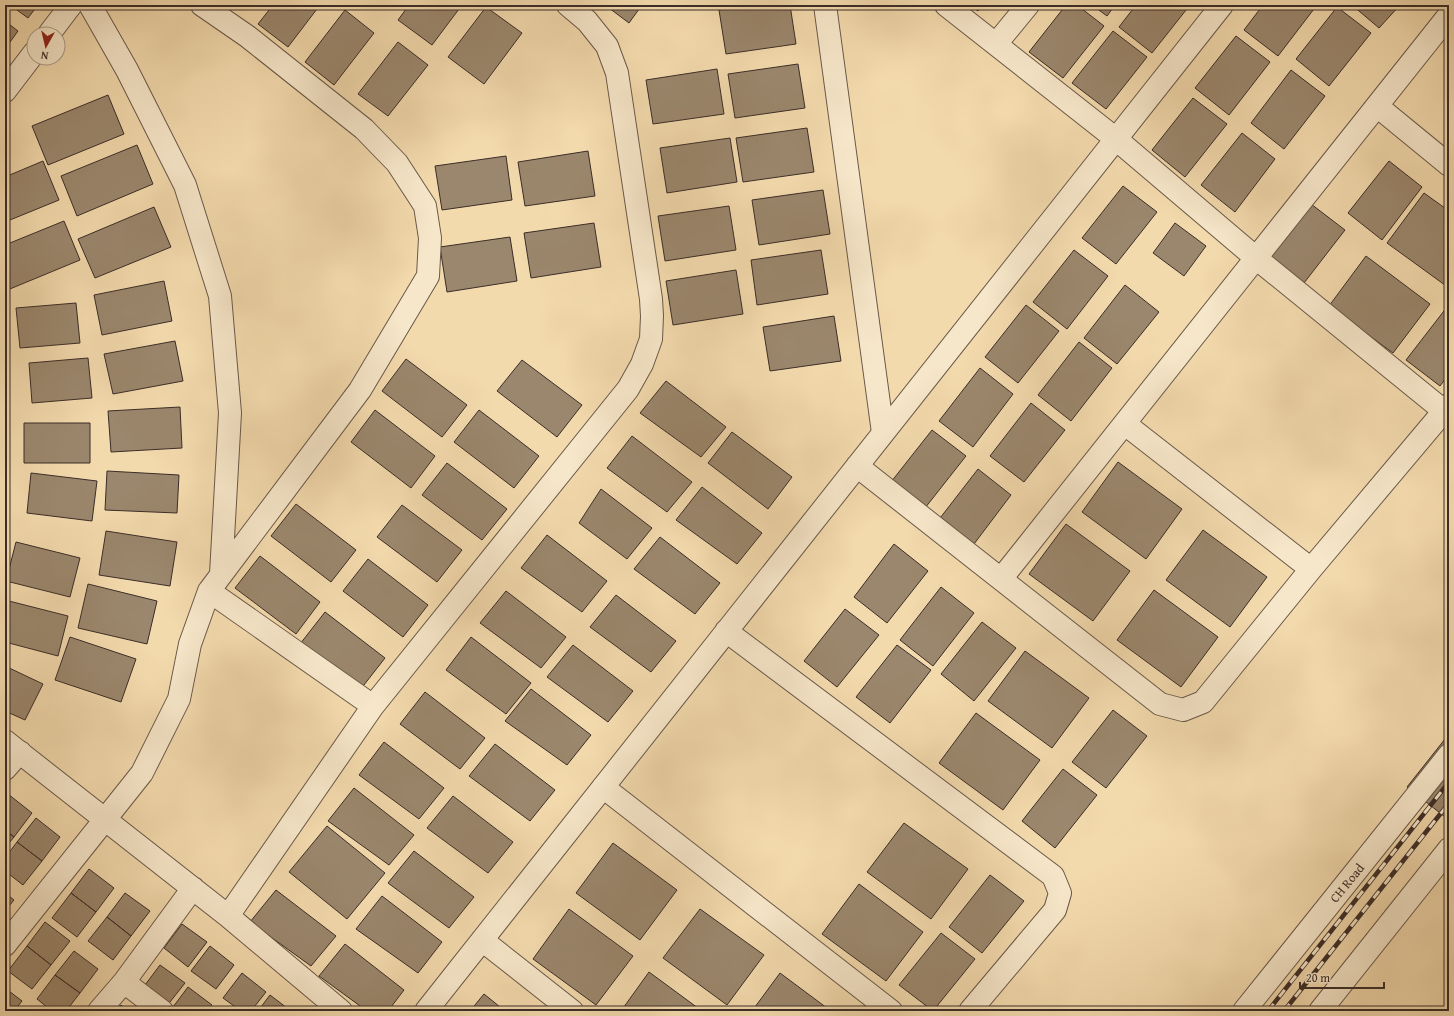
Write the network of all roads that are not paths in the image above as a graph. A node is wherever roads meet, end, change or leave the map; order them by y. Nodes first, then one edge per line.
1 (71, 5) edge
2 (90, 5) edge
3 (202, 5) edge
4 (568, 5) edge
5 (825, 5) edge
6 (946, 5) edge
7 (1028, 5) edge
8 (1222, 5) edge
9 (1449, 15) edge
10 (55, 26) edge
11 (996, 44) junction
12 (26, 64) edge
13 (5, 92) edge
14 (1377, 106) junction
15 (1116, 139) junction
16 (1449, 165) edge
17 (1256, 258) junction
18 (1447, 408) edge
19 (1125, 424) junction
20 (883, 433) junction
21 (857, 466) junction
22 (1311, 569) junction
23 (1001, 579) junction
24 (215, 582) junction
25 (726, 631) junction
26 (373, 706) junction
27 (12, 747) edge
28 (1449, 755) edge
29 (5, 769) edge
30 (603, 787) junction
31 (105, 820) junction
32 (1449, 849) edge
33 (193, 888) junction
34 (228, 916) junction
35 (482, 940) junction
36 (5, 946) edge
37 (124, 982) junction
38 (99, 1011) edge
39 (162, 1011) edge
40 (341, 1011) edge
41 (426, 1011) edge
42 (572, 1011) edge
43 (891, 1011) edge
44 (970, 1011) edge
45 (1244, 1011) edge
46 (1320, 1011) edge

1 - 10 street
2 - 24 street
3 - 24 street
4 - 26 street
5 - 20 street
6 - 11 street
7 - 11 street
8 - 15 street
9 - 14 street
11 - 15 street
12 - 13 street
14 - 16 street
14 - 17 street
15 - 17 street
15 - 20 street
17 - 18 street
17 - 19 street
18 - 22 street
19 - 22 street
19 - 23 street
20 - 21 street
21 - 23 street
21 - 25 street
22 - 23 street
24 - 26 street
24 - 31 street
25 - 30 street
25 - 44 street
26 - 34 street
27 - 29 street
27 - 31 street
28 - 45 street, CH Road
30 - 35 street
30 - 43 street
31 - 33 street
31 - 36 street
32 - 46 street
33 - 34 street
33 - 37 street
34 - 40 street
35 - 41 street
35 - 42 street
37 - 38 street
37 - 39 street

